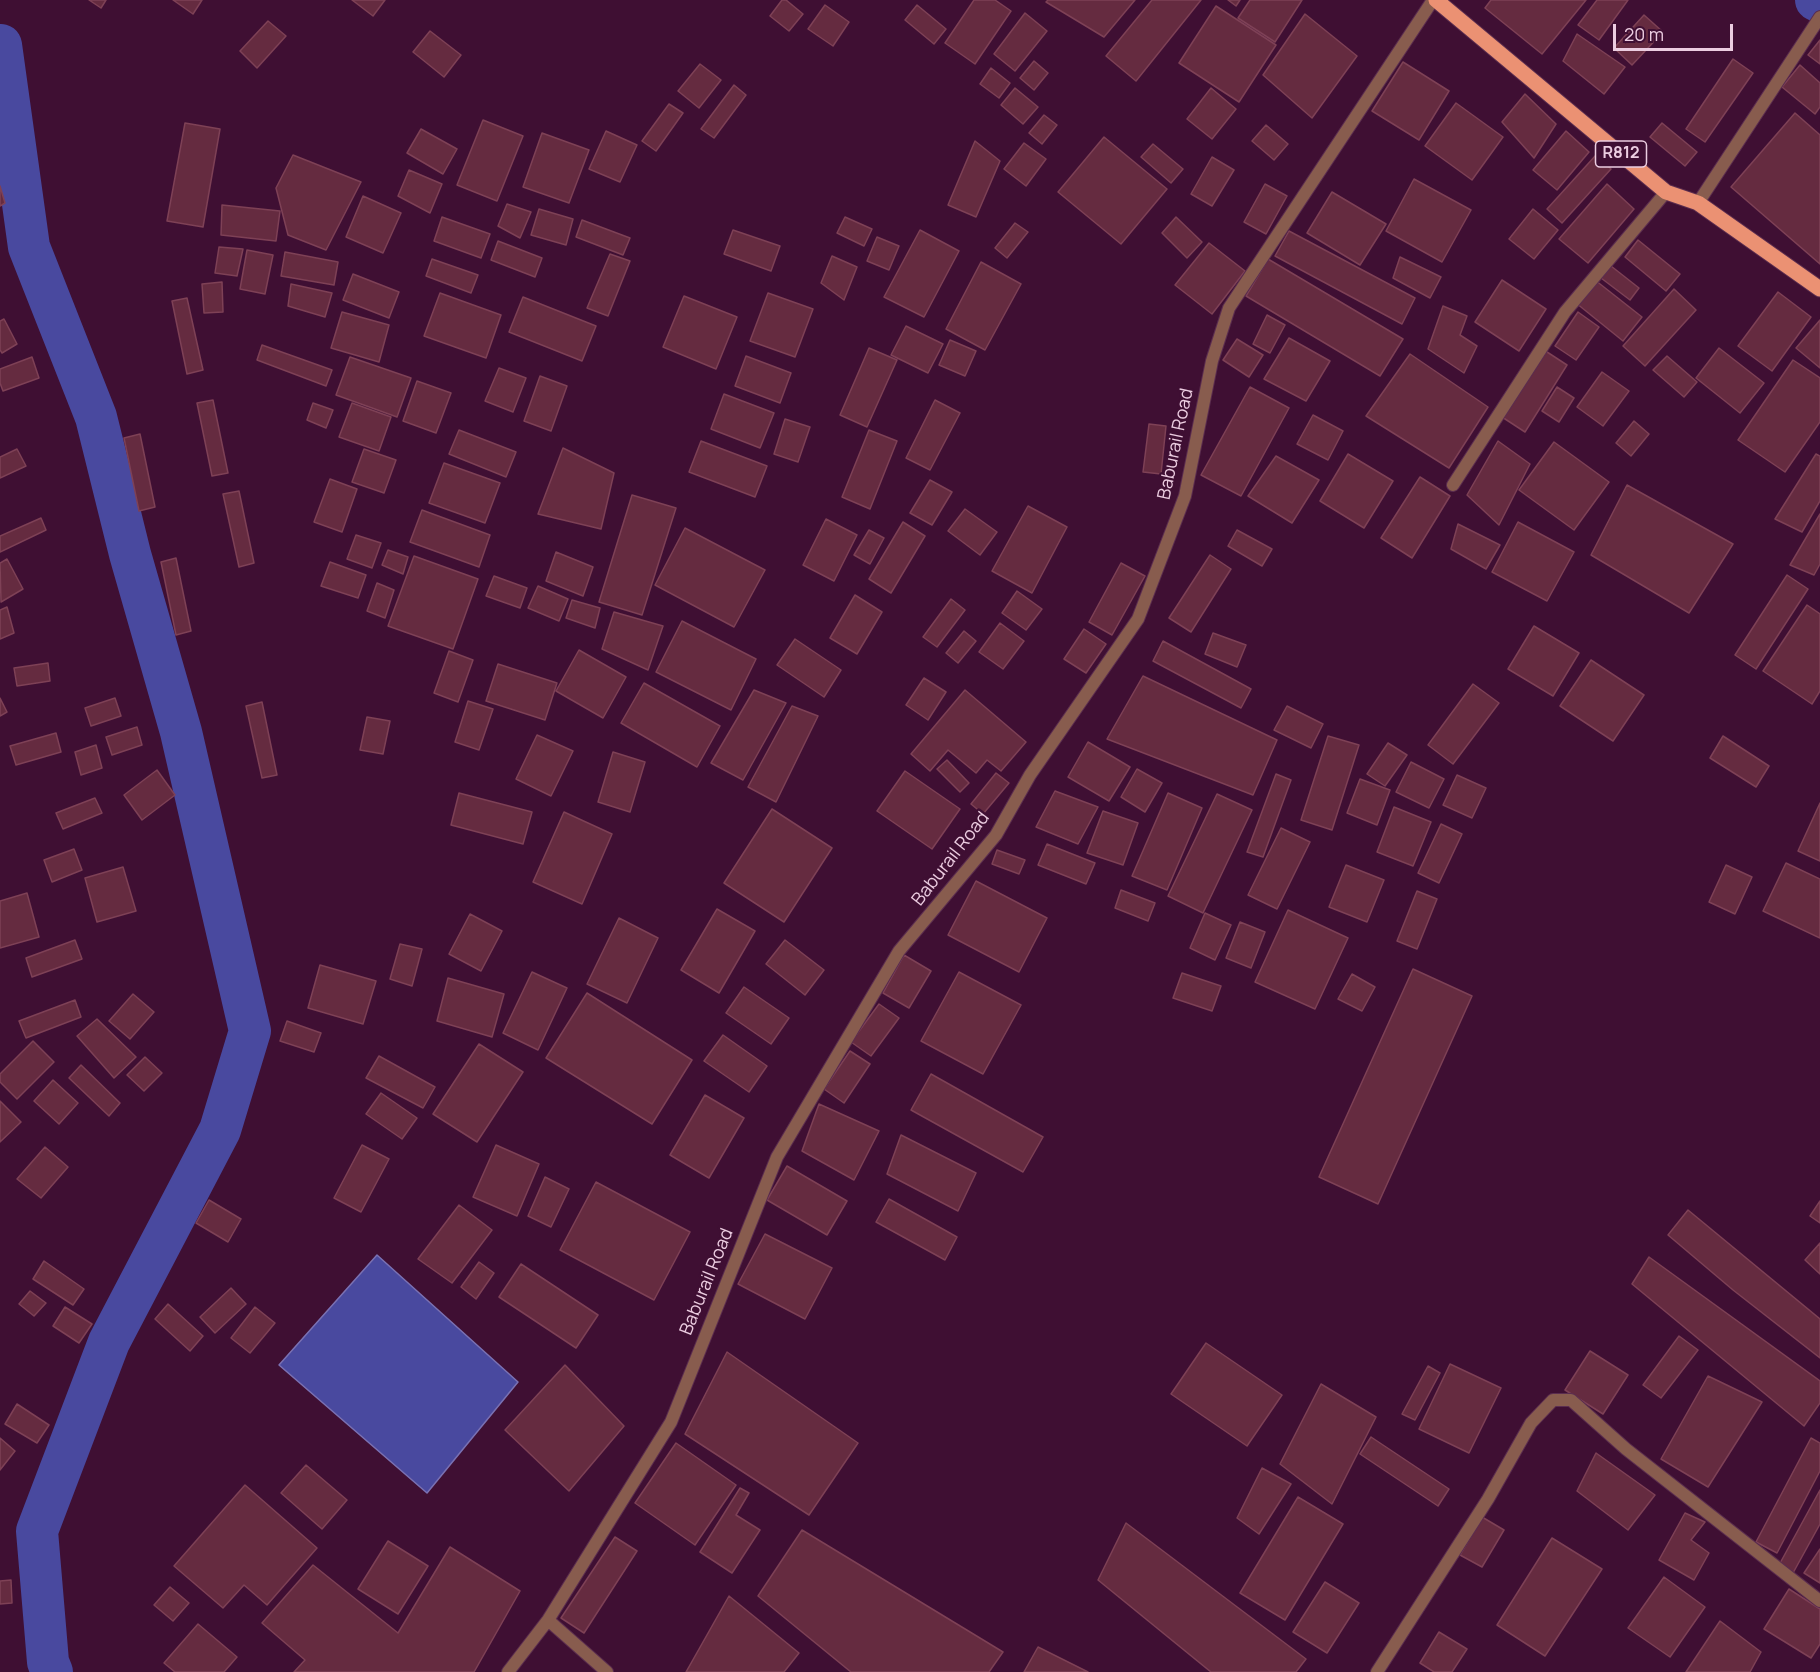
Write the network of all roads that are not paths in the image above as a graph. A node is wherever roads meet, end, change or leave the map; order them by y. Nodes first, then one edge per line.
1 (1434, 0) edge
2 (1820, 17) edge
3 (1666, 192) junction
4 (1698, 204) junction
5 (1820, 289) edge
6 (1453, 485) dead end
7 (1820, 1601) edge
8 (548, 1620) junction
9 (508, 1672) edge
10 (607, 1672) edge
11 (1377, 1672) edge

1 - 3 main road, R812
1 - 8 street, Baburail Road
2 - 4 street
3 - 4 main road, R812
3 - 6 street
4 - 5 main road, R812
7 - 11 street
8 - 9 street, Baburail Road
8 - 10 street

